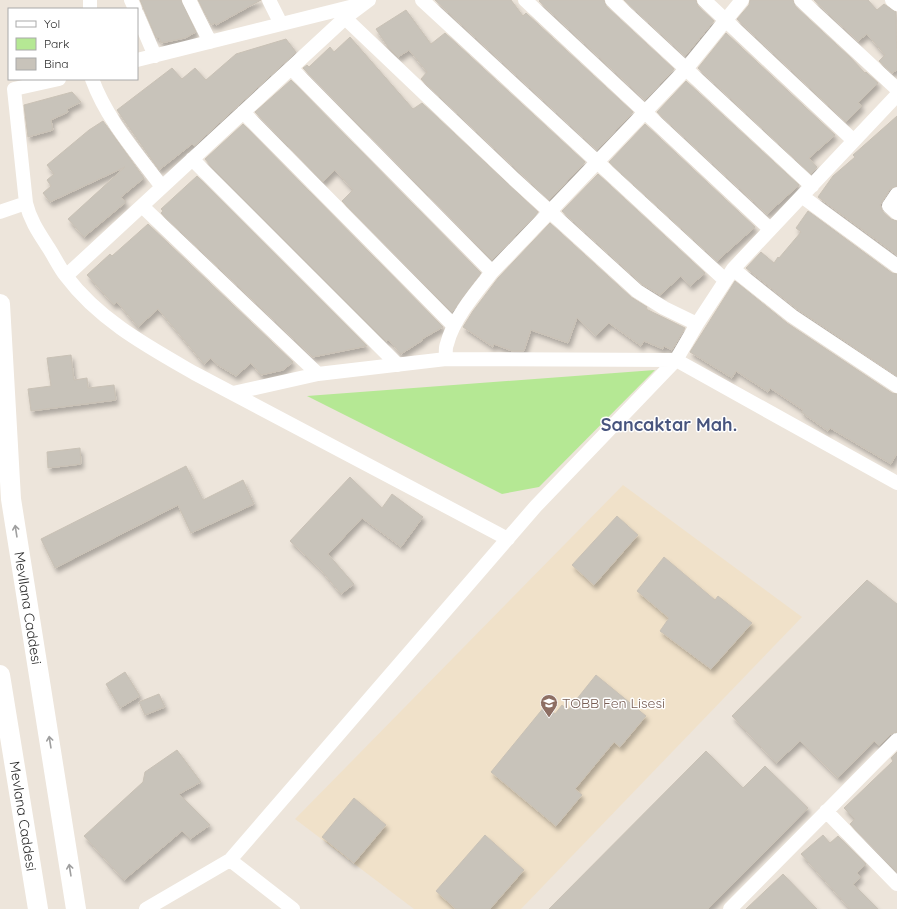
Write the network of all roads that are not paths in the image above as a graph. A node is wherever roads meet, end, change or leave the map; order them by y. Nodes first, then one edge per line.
1 (189, 0) edge
2 (268, 0) edge
3 (422, 0) edge
4 (525, 0) edge
5 (612, 0) edge
6 (704, 0) edge
7 (742, 0) edge
8 (801, 0) edge
9 (892, 0) edge
10 (367, 1) edge
11 (897, 4) edge
12 (138, 16) edge
13 (345, 18) junction
14 (725, 20) junction
15 (282, 24) junction
16 (210, 42) junction
17 (155, 56) junction
18 (138, 60) edge
19 (291, 68) junction
20 (686, 69) junction
21 (54, 80) edge
22 (92, 80) edge
23 (897, 89) edge
24 (897, 95) edge
25 (243, 112) junction
26 (644, 112) junction
27 (853, 140) junction
28 (192, 159) junction
29 (597, 162) junction
30 (812, 186) junction
31 (162, 187) junction
32 (897, 194) edge
33 (803, 197) junction
34 (26, 203) junction
35 (142, 206) junction
36 (0, 212) edge
37 (550, 212) junction
38 (897, 214) edge
39 (770, 229) junction
40 (897, 266) edge
41 (492, 272) junction
42 (729, 274) junction
43 (66, 276) junction
44 (0, 304) edge
45 (696, 324) junction
46 (454, 326) junction
47 (446, 359) junction
48 (676, 360) junction
49 (398, 365) junction
50 (318, 374) junction
51 (897, 386) edge
52 (232, 393) junction
53 (897, 483) edge
54 (508, 538) junction
55 (0, 675) edge
56 (897, 740) edge
57 (826, 810) junction
58 (230, 860) junction
59 (897, 884) edge
60 (38, 909) edge
61 (76, 909) edge
62 (146, 909) edge
63 (293, 909) edge
64 (730, 909) edge

1 - 16 street
2 - 15 street
3 - 29 street
4 - 26 street
5 - 20 street
6 - 14 street
7 - 14 street
8 - 23 street
9 - 11 street
10 - 13 street
10 - 15 street
12 - 17 street
13 - 19 street
13 - 37 street
14 - 20 street
14 - 27 street
15 - 16 street
16 - 17 street
17 - 18 street
19 - 25 street
19 - 41 street
20 - 26 street
20 - 30 street
21 - 34 street
22 - 31 street
24 - 27 street
25 - 28 street
25 - 46 street
26 - 29 street
26 - 39 street
27 - 30 street
28 - 31 street
28 - 49 street
29 - 37 street
29 - 42 street
30 - 33 street
31 - 35 street
32 - 38 street
33 - 39 street
33 - 40 street
34 - 36 street
34 - 43 street
35 - 43 street
35 - 50 street
37 - 41 street
37 - 45 street
39 - 42 street
41 - 46 street
42 - 45 street
42 - 51 street
43 - 52 street
61 -> 44 main road, Mevllana Caddesi
45 - 48 street
46 - 47 street
47 - 48 street
47 - 49 street
48 - 53 street
48 - 54 street
49 - 50 street
50 - 52 street
52 - 54 street
54 - 58 street
55 - 60 main road, Mevlana Caddesi
56 - 57 street
57 - 59 street
57 - 64 street
58 - 62 street
58 - 63 street

